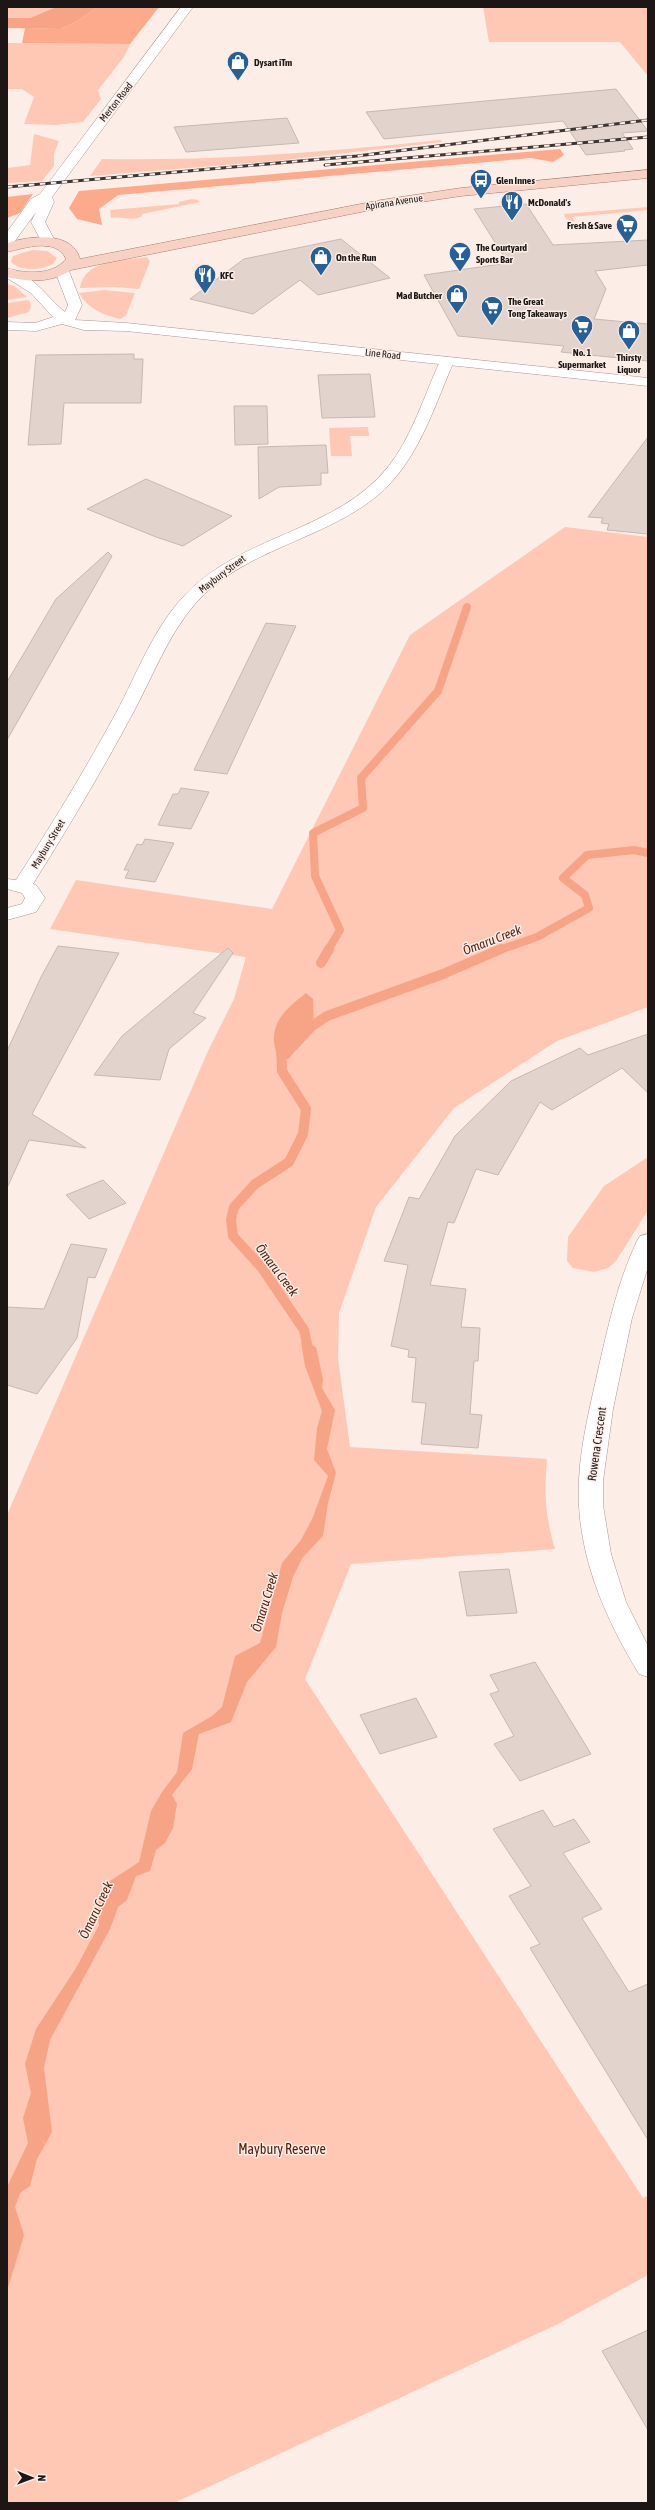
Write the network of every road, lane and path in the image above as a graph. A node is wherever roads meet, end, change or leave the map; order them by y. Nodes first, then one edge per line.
1 (187, 7) edge
2 (648, 174) edge
3 (45, 197) junction
4 (7, 242) edge
5 (53, 243) junction
6 (7, 248) edge
7 (144, 251) junction
8 (65, 269) junction
9 (8, 273) edge
10 (73, 300) junction
11 (47, 303) junction
12 (65, 320) junction
13 (8, 326) edge
14 (119, 326) junction
15 (447, 361) junction
16 (648, 382) edge
17 (14, 885) edge
18 (7, 914) edge
19 (648, 1241) edge
20 (648, 1667) edge

1 - 3 main road, Merton Road
2 - 7 main road, Apirana Avenue
3 - 4 main road, Merton Road
3 - 5 main road, Merton Road
5 - 6 main road, Apirana Avenue
5 - 7 main road, Apirana Avenue
5 - 8 main road
7 - 8 main road, Apirana Avenue
8 - 9 main road, Apirana Avenue
8 - 10 main road
9 - 11 main road
10 - 12 main road
10 - 14 main road, Line Road
11 - 12 main road
11 - 13 main road
12 - 13 main road
12 - 14 main road, Line Road
14 - 15 main road, Line Road
15 - 16 main road, Line Road
15 - 17 main road, Maybury Street
17 - 18 main road
19 - 20 main road, Rowena Crescent

